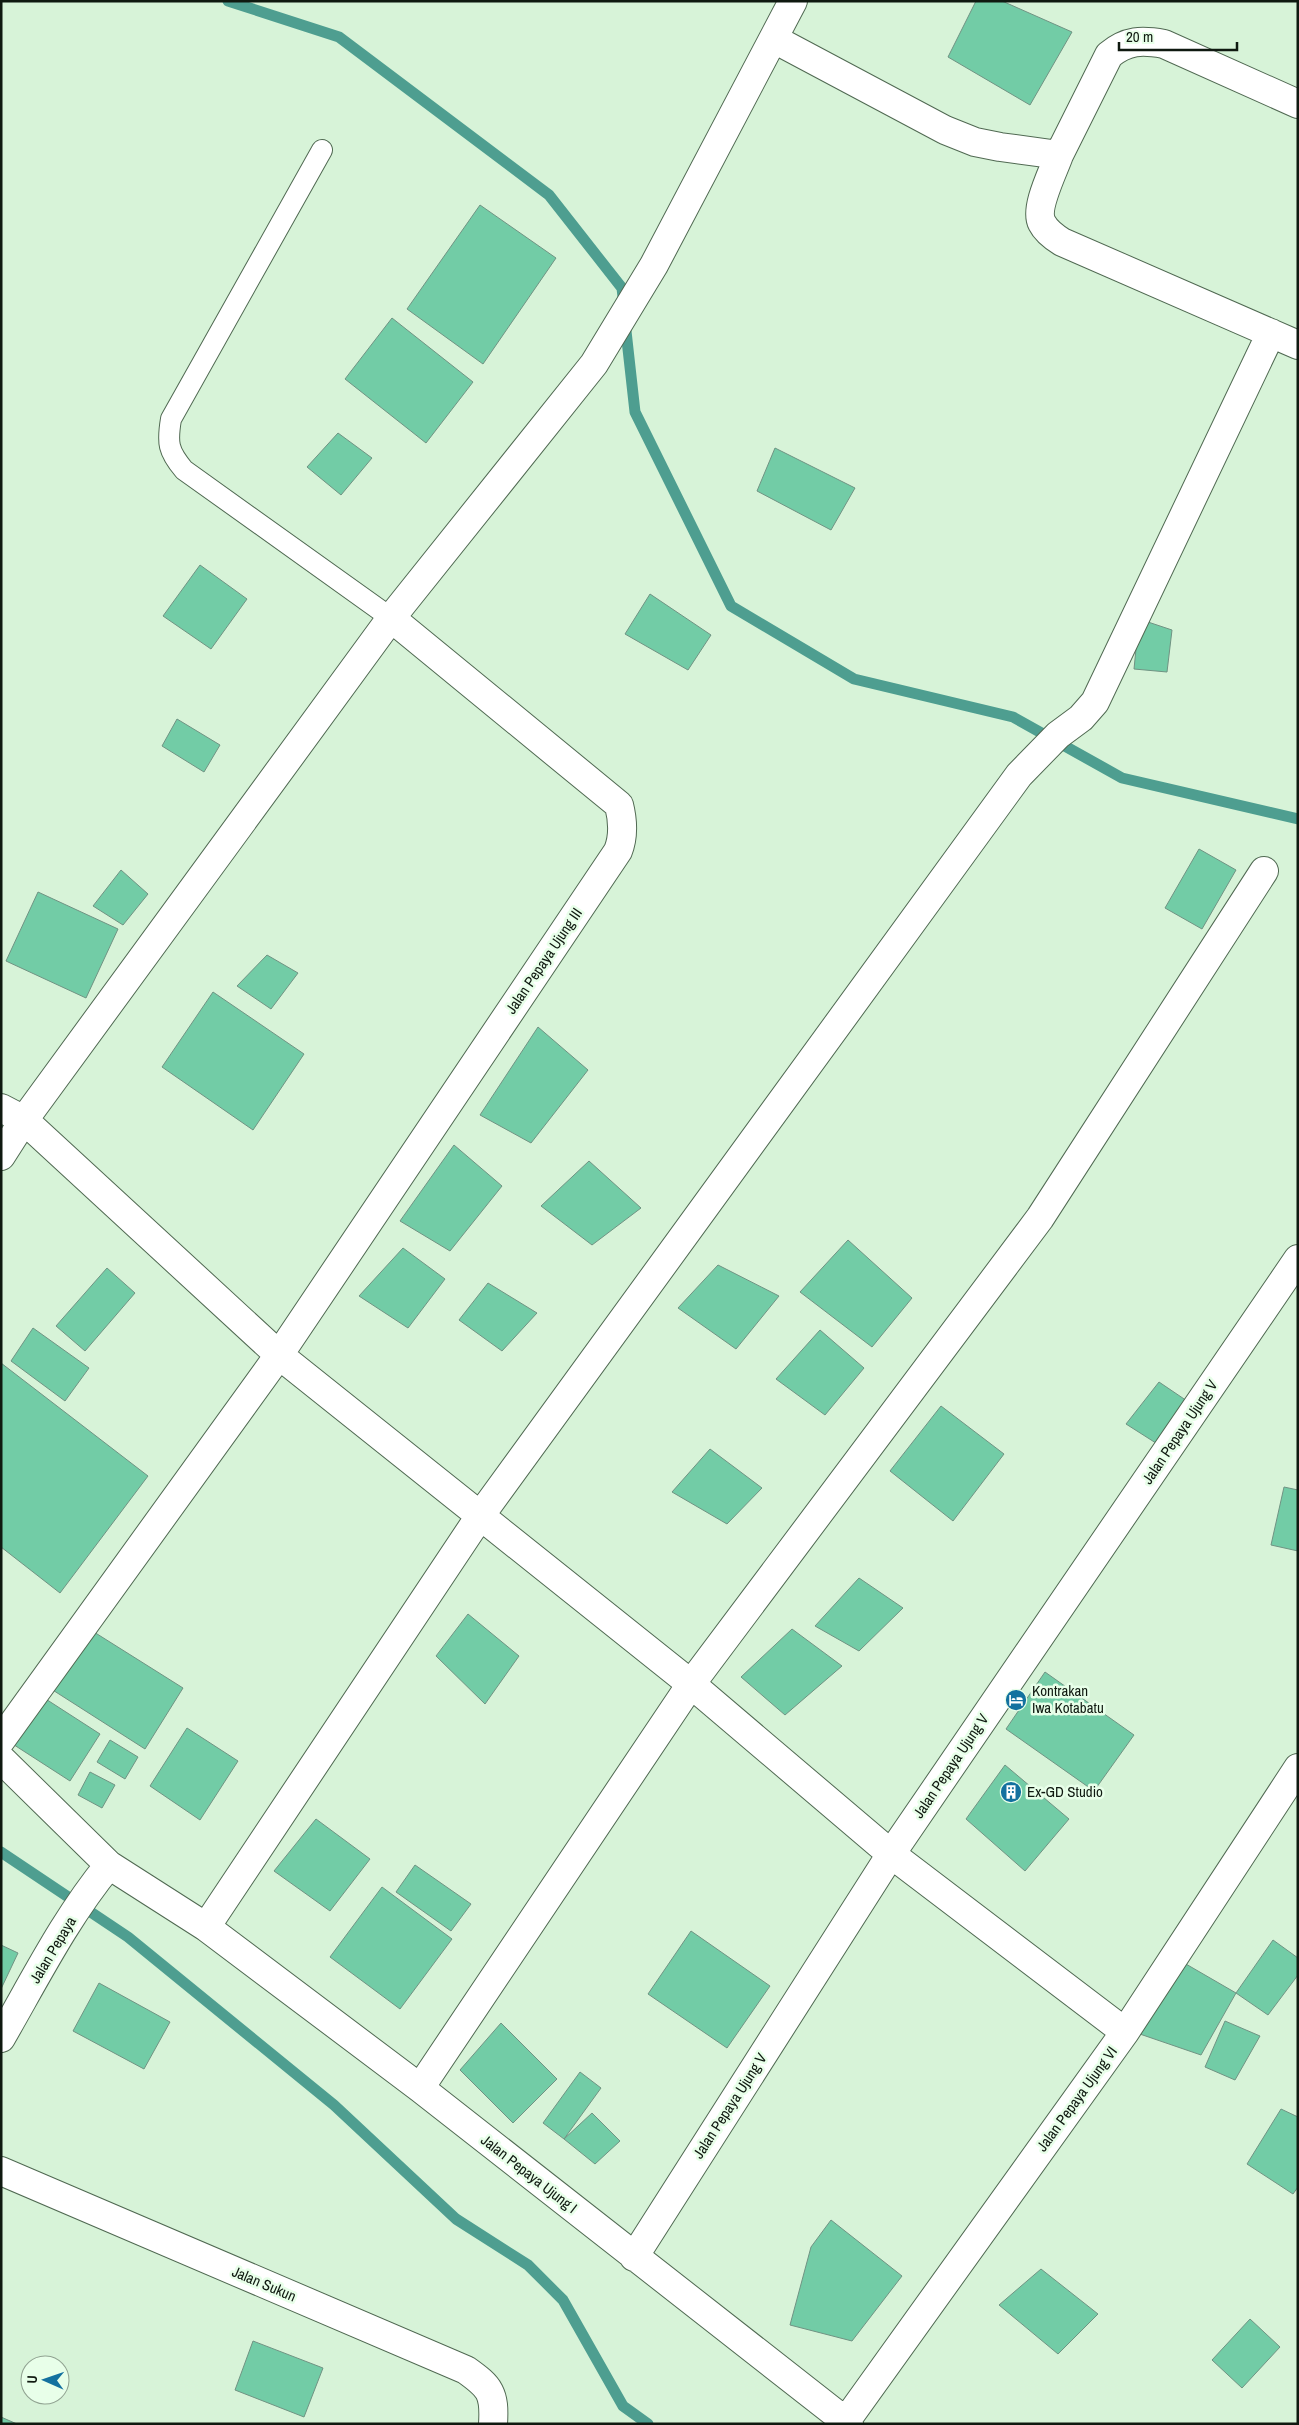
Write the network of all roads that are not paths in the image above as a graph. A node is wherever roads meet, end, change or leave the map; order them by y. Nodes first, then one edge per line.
1 (793, 1) edge
2 (774, 40) junction
3 (1298, 104) edge
4 (322, 150) dead end
5 (1059, 155) junction
6 (1271, 333) junction
7 (1298, 345) edge
8 (391, 618) junction
9 (1264, 871) dead end
10 (12, 1114) edge
11 (1, 1156) edge
12 (1298, 1259) edge
13 (279, 1355) junction
14 (480, 1516) junction
15 (691, 1684) junction
16 (1, 1740) edge
17 (1, 1760) edge
18 (1298, 1768) edge
19 (891, 1854) junction
20 (109, 1865) junction
21 (206, 1927) junction
22 (1125, 2032) junction
23 (1, 2038) edge
24 (420, 2088) junction
25 (1, 2171) edge
26 (634, 2257) junction
27 (848, 2423) edge
28 (493, 2424) edge

1 - 2 street
2 - 5 street
2 - 8 street
3 - 5 street
4 - 8 lane
5 - 6 street
6 - 7 street
6 - 14 street
8 - 10 street
8 - 13 street, Jalan Pepaya Ujung III
9 - 15 street
10 - 11 street
10 - 13 street
12 - 19 street, Jalan Pepaya Ujung V
13 - 14 street
13 - 16 street, Jalan Pepaya Ujung III
14 - 15 street
14 - 21 street
15 - 19 street
15 - 24 street
17 - 20 street, Jalan Pepaya Ujung I
18 - 22 street, Jalan Pepaya Ujung VI
19 - 22 street
19 - 26 street, Jalan Pepaya Ujung V
20 - 21 street, Jalan Pepaya Ujung I
20 - 23 street, Jalan Pepaya
21 - 24 street, Jalan Pepaya Ujung I
22 - 27 street, Jalan Pepaya Ujung VI
24 - 26 street, Jalan Pepaya Ujung I
25 - 28 street, Jalan Sukun
26 - 27 street, Jalan Pepaya Ujung I

